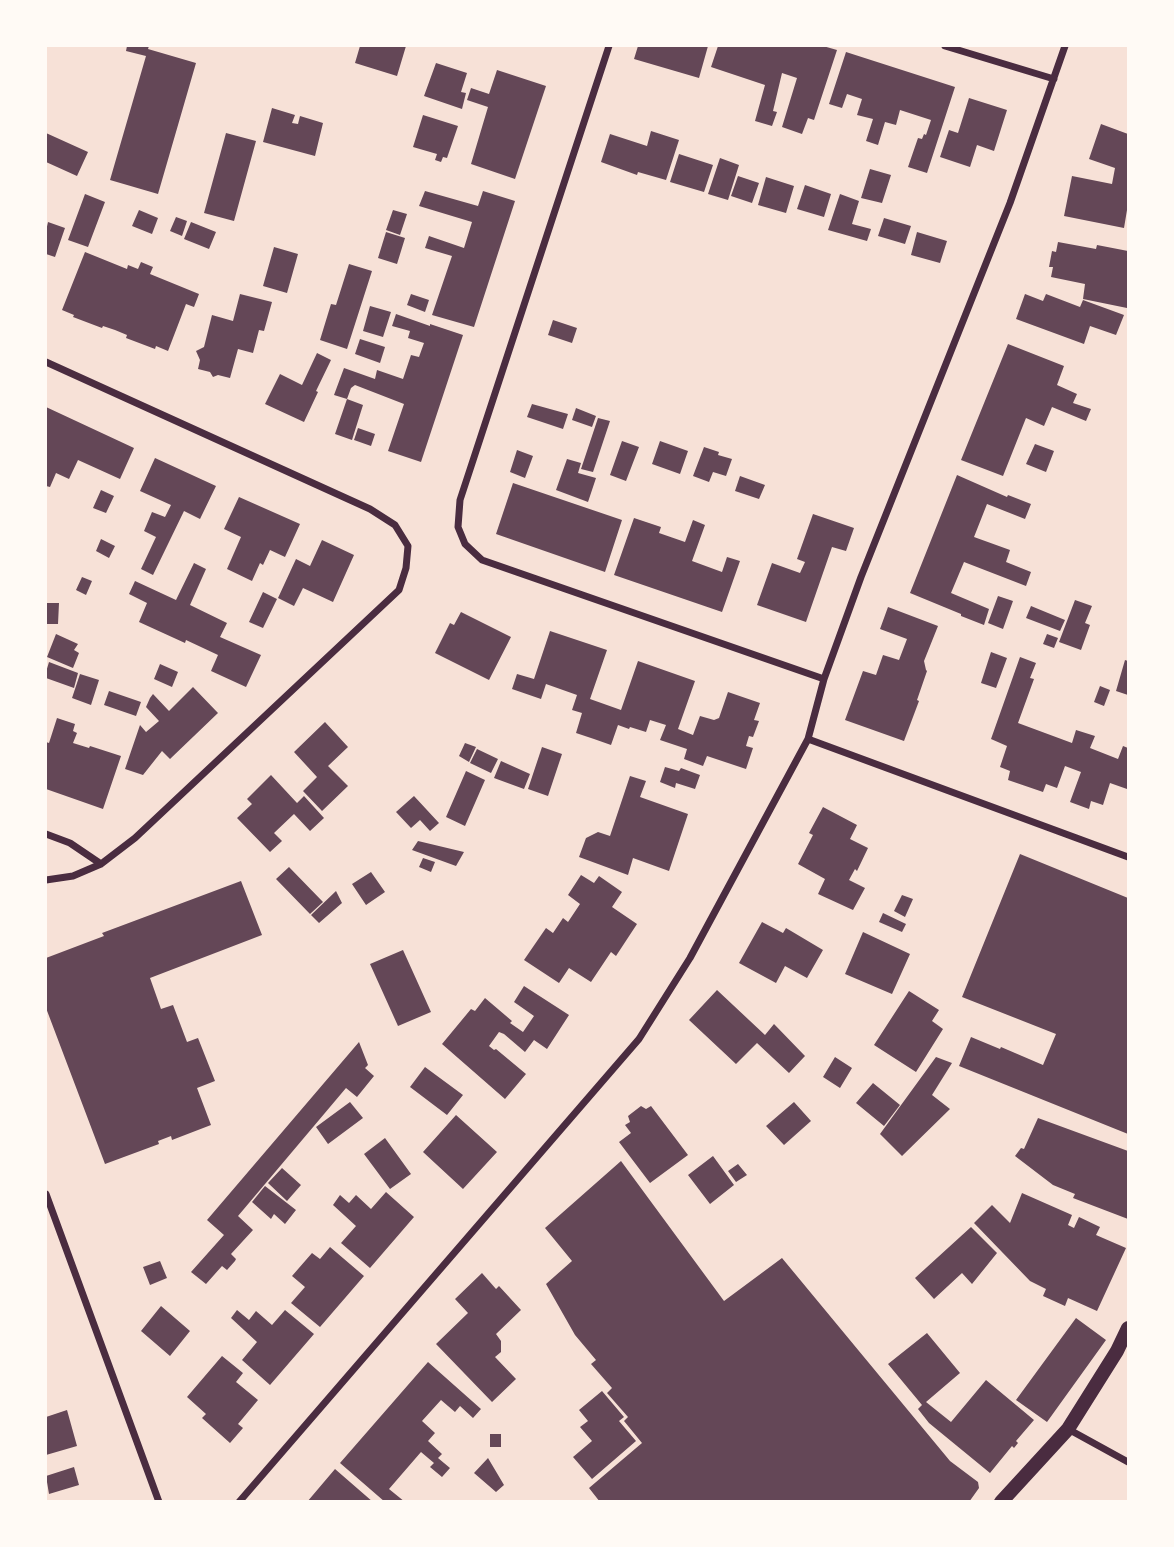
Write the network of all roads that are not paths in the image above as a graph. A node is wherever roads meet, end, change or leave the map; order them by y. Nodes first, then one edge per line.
1 (609, 46) edge
2 (945, 46) edge
3 (1065, 46) edge
4 (1054, 79) junction
5 (46, 362) edge
6 (824, 679) junction
7 (808, 739) junction
8 (46, 834) edge
9 (1129, 857) edge
10 (100, 864) junction
11 (46, 880) edge
12 (46, 1194) edge
13 (1129, 1328) edge
14 (1068, 1429) junction
15 (1129, 1462) edge
16 (159, 1502) edge
17 (239, 1502) edge
18 (1001, 1502) edge

1 - 6 street
2 - 4 street
3 - 4 street
4 - 6 street
5 - 10 street
6 - 7 street
7 - 9 street
7 - 17 street
8 - 10 street
10 - 11 street
12 - 16 street
13 - 14 main road
14 - 15 street
14 - 18 main road

